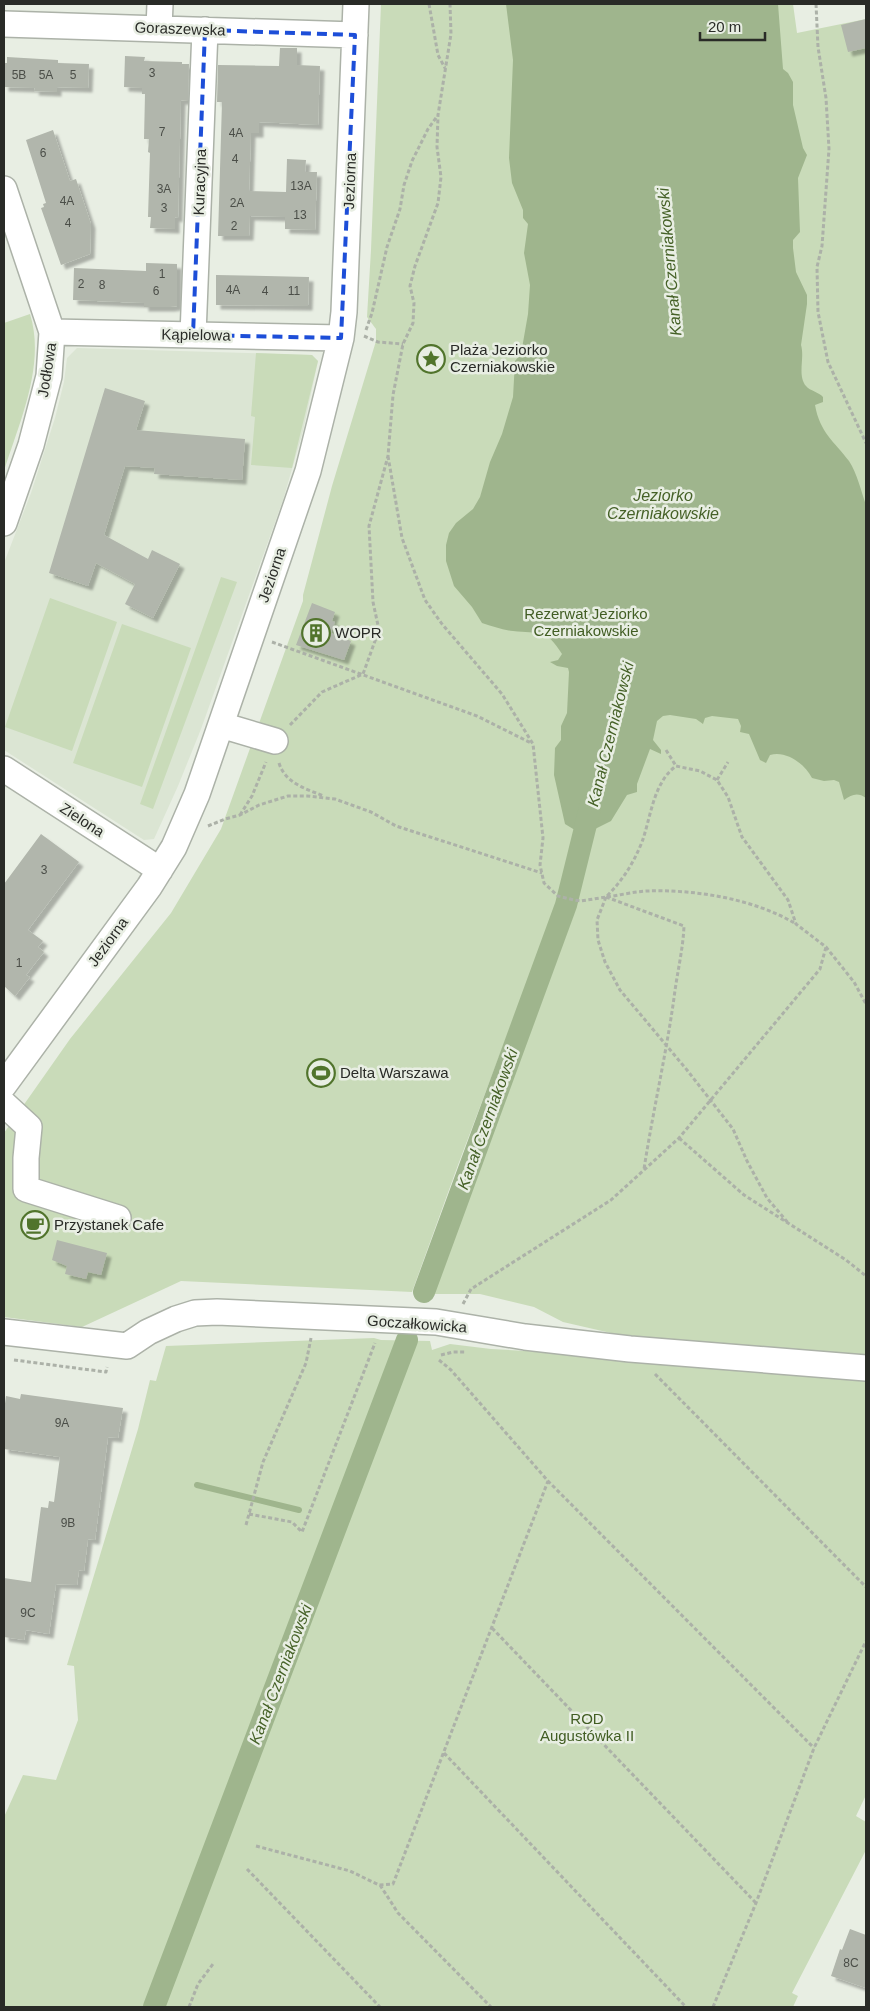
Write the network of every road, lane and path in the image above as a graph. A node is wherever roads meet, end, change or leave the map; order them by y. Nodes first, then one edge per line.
1 (160, 4) edge
2 (356, 4) edge
3 (430, 4) edge
4 (450, 4) edge
5 (816, 4) edge
6 (4, 24) edge
7 (159, 28) junction
8 (205, 30) junction
9 (355, 35) junction
10 (446, 69) junction
11 (438, 115) junction
12 (4, 189) edge
13 (8, 216) edge
14 (52, 332) junction
15 (193, 335) junction
16 (352, 337) junction
17 (404, 344) junction
18 (866, 442) edge
19 (388, 456) junction
20 (4, 523) edge
21 (252, 635) junction
22 (363, 674) junction
23 (221, 725) junction
24 (532, 744) junction
25 (276, 748) joint
26 (666, 750) dead end
27 (728, 762) dead end
28 (676, 766) junction
29 (4, 769) edge
30 (717, 780) junction
31 (329, 798) junction
32 (184, 824) junction
33 (160, 870) junction
34 (542, 874) junction
35 (606, 897) junction
36 (796, 924) junction
37 (826, 947) junction
38 (866, 1004) edge
39 (667, 1045) junction
40 (4, 1085) edge
41 (711, 1099) junction
42 (4, 1104) edge
43 (679, 1138) junction
44 (644, 1170) junction
45 (118, 1218) dead end
46 (789, 1224) junction
47 (866, 1276) edge
48 (315, 1317) junction
49 (381, 1320) junction
50 (451, 1324) junction
51 (4, 1332) edge
52 (469, 1353) dead end
53 (441, 1355) dead end
54 (14, 1360) dead end
55 (439, 1360) dead end
56 (866, 1368) edge
57 (652, 1371) dead end
58 (106, 1372) dead end
59 (548, 1481) junction
60 (249, 1514) junction
61 (246, 1525) dead end
62 (866, 1588) edge
63 (492, 1628) junction
64 (866, 1641) edge
65 (814, 1748) junction
66 (444, 1752) junction
67 (256, 1846) dead end
68 (247, 1869) dead end
69 (379, 1885) junction
70 (756, 1903) junction
71 (213, 1964) dead end
72 (189, 2007) edge
73 (380, 2007) edge
74 (491, 2007) edge
75 (686, 2007) edge
76 (713, 2007) edge

1 - 7 street
2 - 9 street, Jeziorna
3 - 10 path
4 - 10 path
5 - 18 path
6 - 7 street, Goraszewska
7 - 8 street, Goraszewska
8 - 9 street, Goraszewska
8 - 15 street, Kuracyjna
9 - 16 street, Jeziorna
10 - 11 path
11 - 16 path
11 - 17 path
12 - 13 street, Jodłowa
13 - 14 street, Jodłowa
14 - 15 street, Kąpielowa
14 - 20 street, Jodłowa
15 - 16 street, Kąpielowa
16 - 17 path
16 - 21 street, Jeziorna
17 - 19 path
19 - 22 path
19 - 24 path
21 - 22 path
21 - 23 street, Jeziorna
22 - 24 path
23 - 25 street
23 - 32 street, Jeziorna
24 - 34 path
25 - 31 path
26 - 28 path
27 - 30 path
28 - 30 path
28 - 35 path
29 - 33 street, Zielona
30 - 36 path
31 - 32 path
31 - 34 path
32 - 33 street, Jeziorna
33 - 40 street, Jeziorna
34 - 35 path
35 - 36 path
35 - 39 path
35 - 39 path
36 - 37 path
37 - 38 path
37 - 41 path
39 - 41 path
39 - 44 path
41 - 43 path
41 - 46 path
42 - 45 street
43 - 44 path
43 - 46 path
44 - 50 path
46 - 47 path
48 - 49 street, Goczałkowicka
48 - 51 street, Goczałkowicka
48 - 60 path
49 - 50 street, Goczałkowicka
49 - 60 path
50 - 56 street, Goczałkowicka
52 - 53 path
54 - 58 path
55 - 59 path
57 - 62 path
59 - 63 path
59 - 65 path
60 - 61 path
63 - 66 path
63 - 70 path
64 - 65 path
65 - 70 path
66 - 69 path
66 - 75 path
67 - 69 path
68 - 73 path
69 - 74 path
70 - 76 path
71 - 72 path

